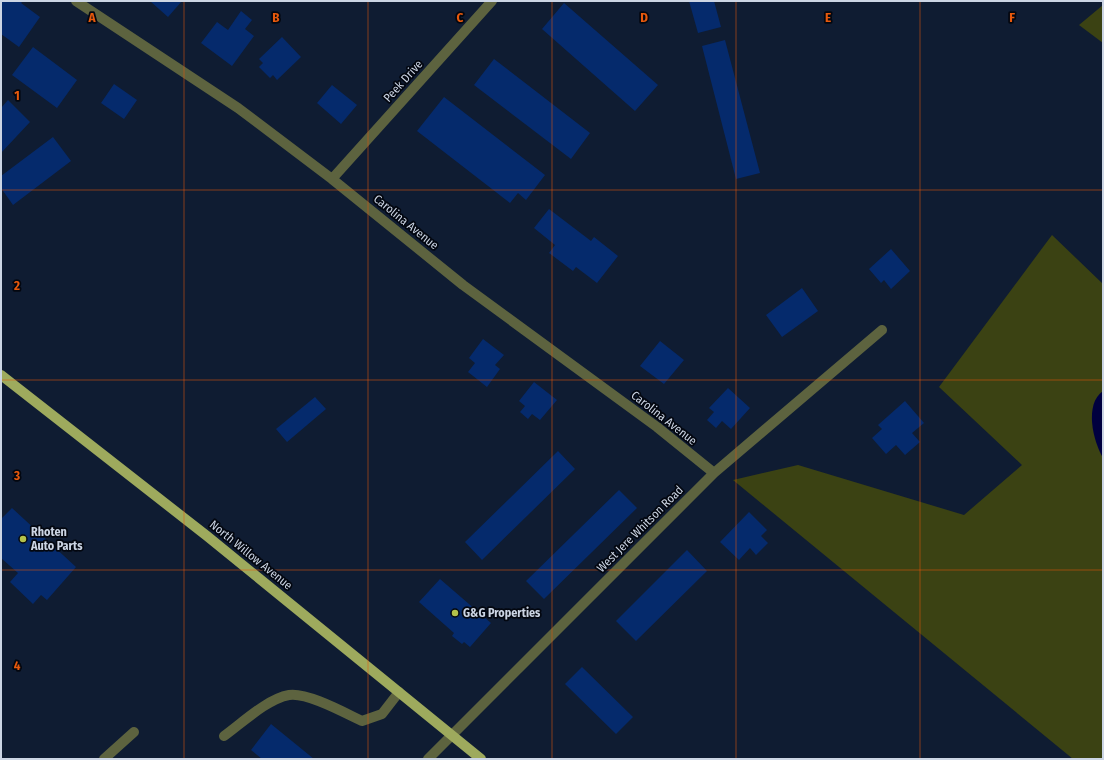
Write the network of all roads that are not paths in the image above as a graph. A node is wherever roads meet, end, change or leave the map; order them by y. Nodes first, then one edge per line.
1 (76, 1) edge
2 (492, 1) edge
3 (332, 179) junction
4 (882, 330) dead end
5 (1, 375) edge
6 (714, 473) junction
7 (399, 692) junction
8 (134, 732) dead end
9 (452, 735) junction
10 (224, 736) dead end
11 (104, 759) edge
12 (428, 759) edge
13 (480, 759) edge

1 - 3 street, Carolina Avenue
2 - 3 street, Peek Drive
3 - 6 street, Carolina Avenue
4 - 6 street, West Jere Whitson Road
5 - 7 main road, North Willow Avenue
6 - 9 street, West Jere Whitson Road
7 - 9 main road, North Willow Avenue
7 - 10 street
8 - 11 street
9 - 12 street, West Jere Whitson Road
9 - 13 main road, North Willow Avenue

